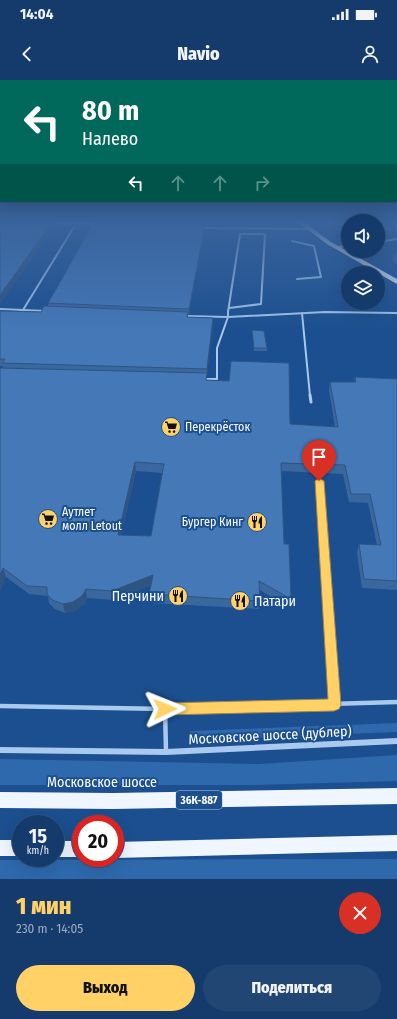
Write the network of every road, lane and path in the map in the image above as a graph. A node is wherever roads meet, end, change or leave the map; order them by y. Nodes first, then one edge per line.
1 (55, 258) edge
2 (236, 258) edge
3 (264, 258) edge
4 (317, 258) edge
5 (356, 258) edge
6 (297, 279) dead end
7 (397, 282) edge
8 (228, 308) junction
9 (0, 309) edge
10 (23, 310) junction
11 (46, 311) edge
12 (302, 313) junction
13 (397, 313) edge
14 (178, 316) edge
15 (228, 317) junction
16 (203, 379) edge
17 (311, 402) dead end
18 (319, 481) dead end
19 (397, 702) edge
20 (334, 705) junction
21 (0, 706) edge
22 (165, 709) junction
23 (397, 741) edge
24 (0, 750) edge
25 (166, 752) junction
26 (397, 796) edge
27 (0, 800) edge
28 (397, 843) edge
29 (0, 848) edge
30 (12, 848) edge
31 (124, 850) edge

1 - 10 lane
2 - 8 lane
3 - 8 lane
4 - 6 lane
5 - 7 main road
8 - 15 lane
9 - 10 lane
10 - 11 lane
12 - 13 lane
12 - 15 lane
12 - 17 lane
14 - 15 lane
15 - 16 lane
18 - 20 lane
19 - 20 lane
20 - 22 lane
21 - 22 lane
22 - 25 lane
23 - 25 street, Московское шоссе (дублер)
24 - 25 street, Московское шоссе (дублер)
26 - 27 main road, Московское шоссе / 36К-887
28 - 31 main road
29 - 30 main road

